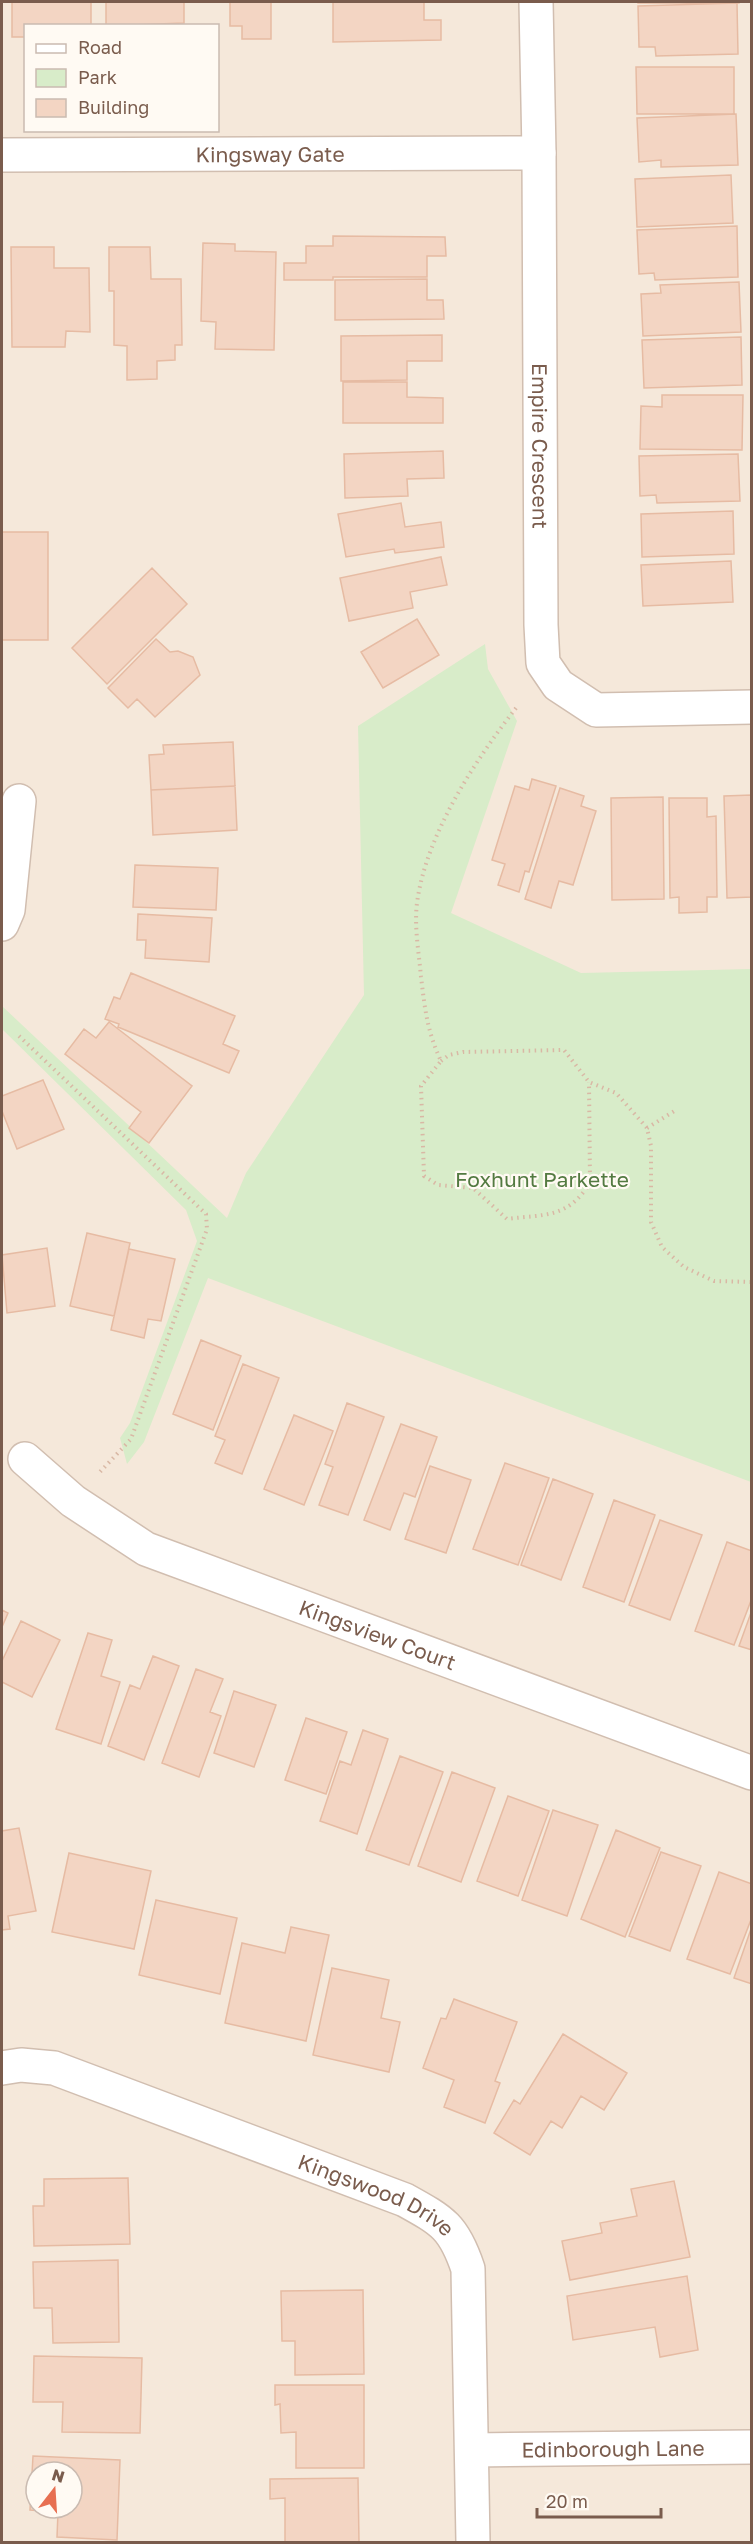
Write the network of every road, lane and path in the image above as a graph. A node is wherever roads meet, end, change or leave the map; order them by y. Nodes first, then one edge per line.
1 (536, 2) edge
2 (539, 153) junction
3 (2, 155) edge
4 (752, 707) edge
5 (516, 708) dead end
6 (20, 801) dead end
7 (2, 924) edge
8 (19, 1036) dead end
9 (441, 1061) junction
10 (589, 1082) junction
11 (676, 1110) dead end
12 (647, 1128) junction
13 (752, 1282) edge
14 (25, 1459) dead end
15 (73, 1501) junction
16 (752, 1773) edge
17 (2, 2068) edge
18 (752, 2447) edge
19 (473, 2450) junction
20 (473, 2542) edge

1 - 2 street, Empire Crescent
2 - 3 street, Kingsway Gate
2 - 4 street, Empire Crescent
5 - 9 path
6 - 7 street
8 - 15 path
9 - 10 path
9 - 10 path
10 - 12 path
11 - 12 path
12 - 13 path
14 - 15 street, Kingsview Court
15 - 16 street, Kingsview Court
17 - 19 street, Kingswood Drive
18 - 19 street, Edinborough Lane
19 - 20 street, Kingswood Drive

